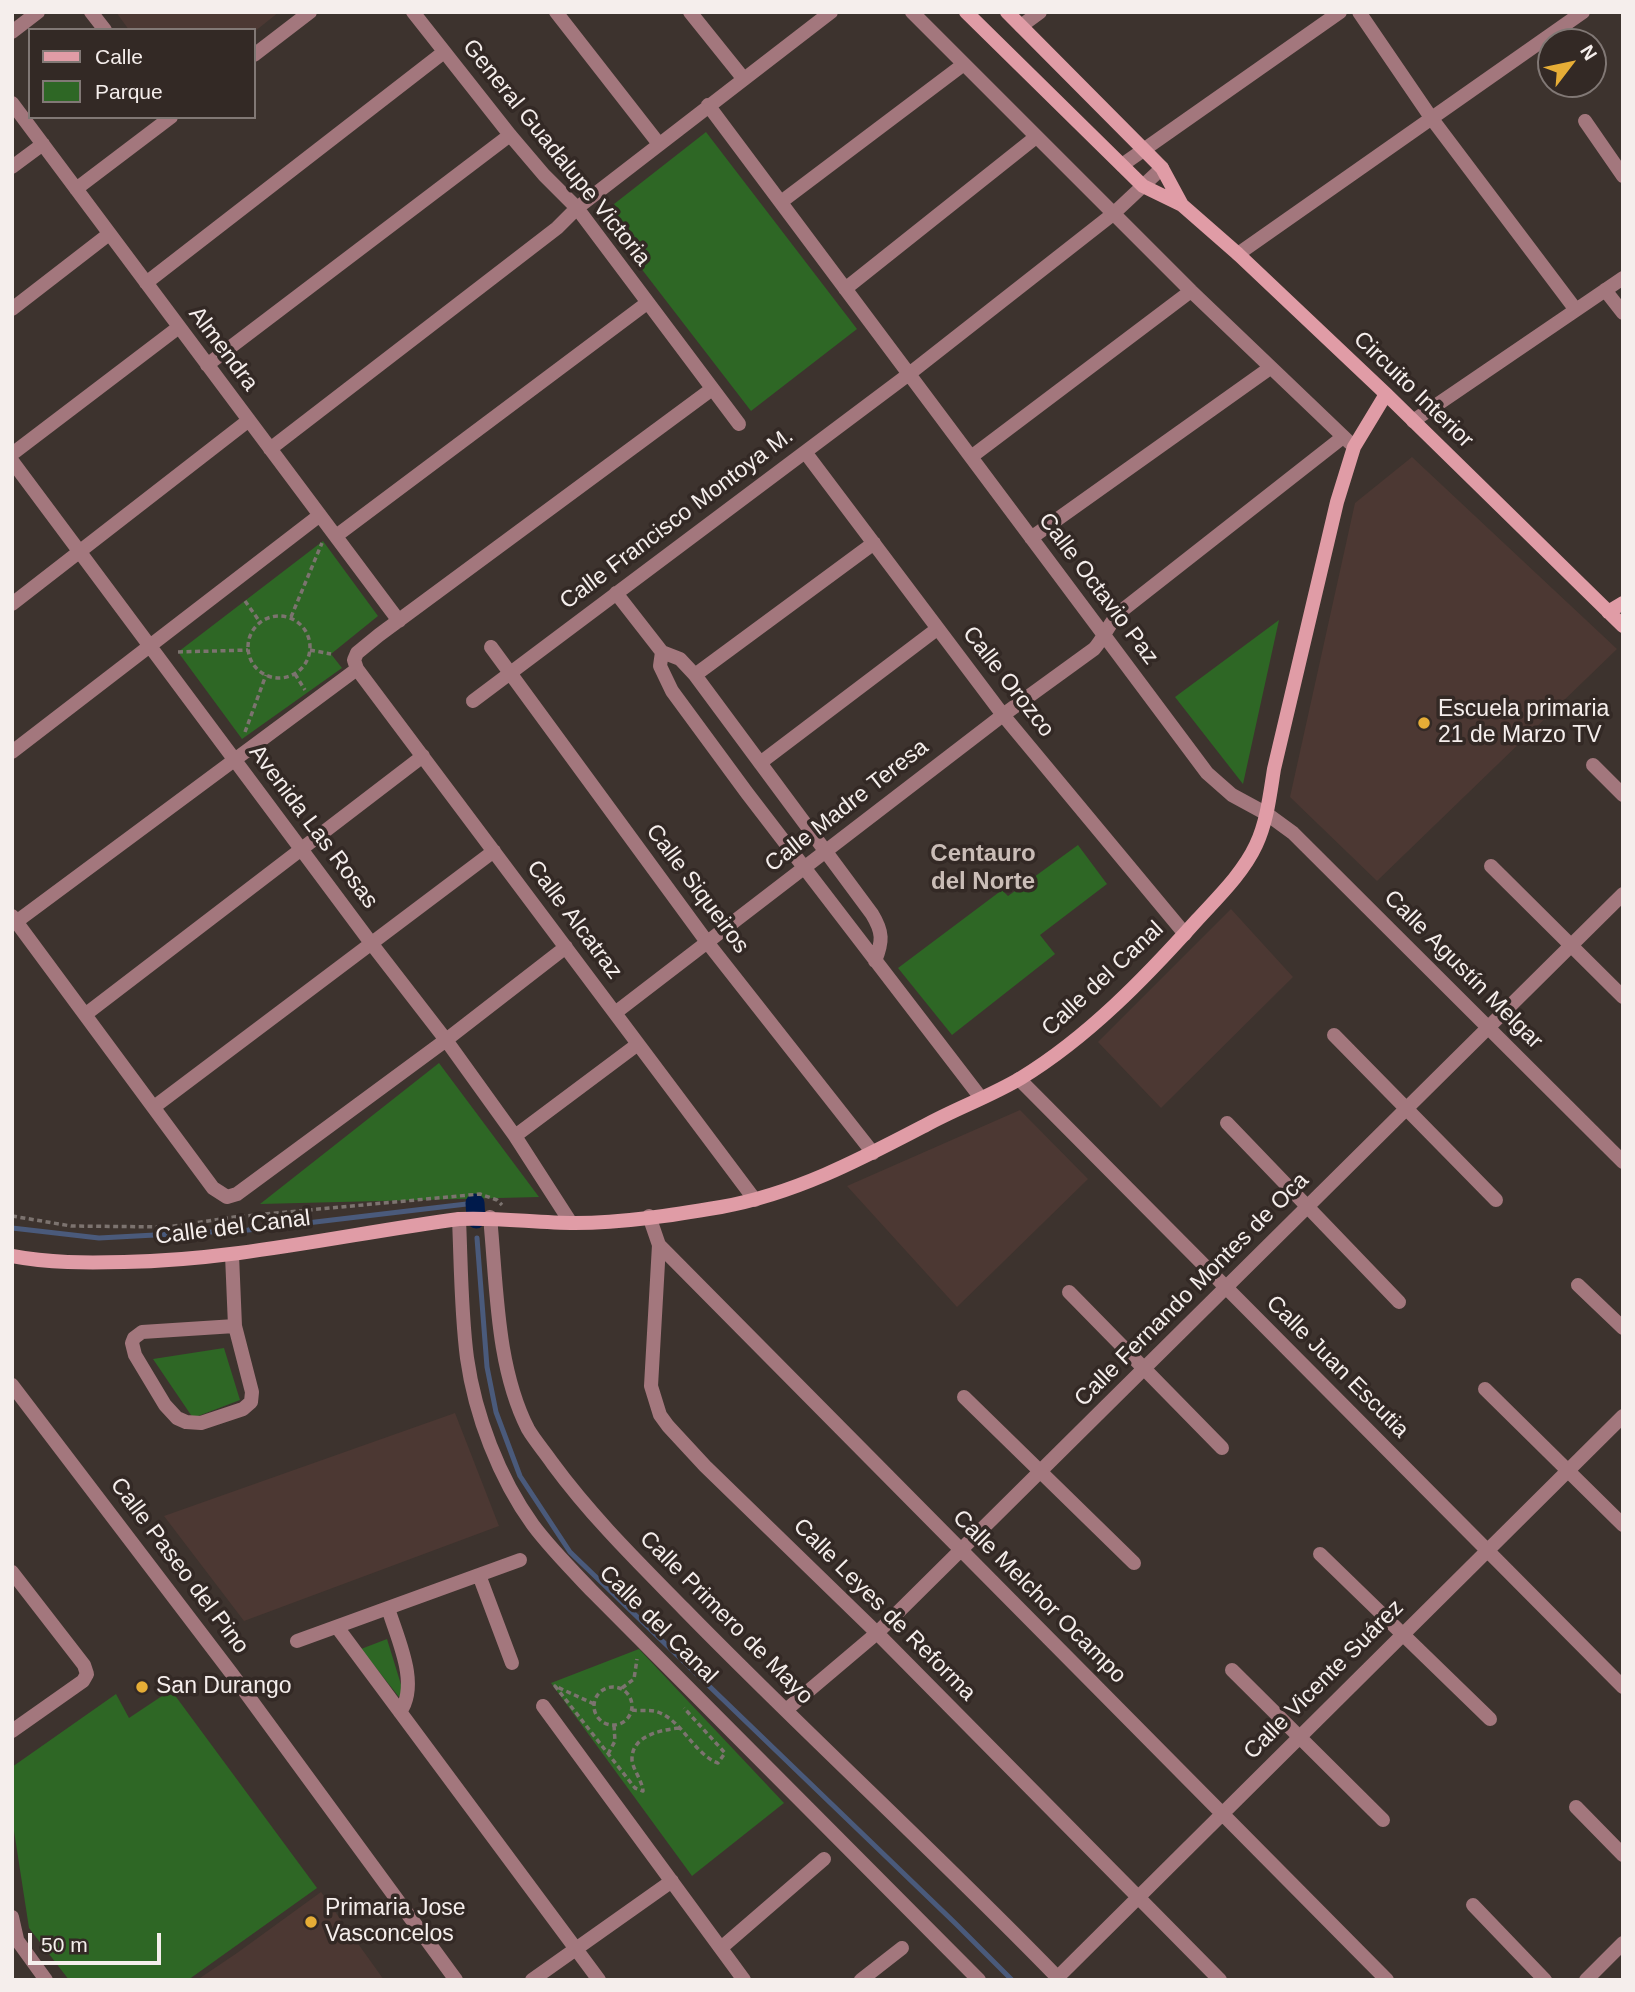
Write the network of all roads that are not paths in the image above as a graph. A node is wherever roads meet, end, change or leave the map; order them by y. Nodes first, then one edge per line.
1 (38, 12) edge
2 (91, 12) edge
3 (310, 12) edge
4 (413, 12) edge
5 (556, 12) edge
6 (690, 12) edge
7 (831, 12) edge
8 (912, 12) edge
9 (967, 12) edge
10 (1007, 12) edge
11 (1040, 12) edge
12 (1340, 12) edge
13 (1359, 12) edge
14 (1574, 15) edge
15 (1021, 26) junction
16 (103, 28) edge
17 (12, 32) edge
18 (444, 52) junction
19 (256, 53) edge
20 (964, 64) junction
21 (743, 78) junction
22 (12, 103) edge
23 (708, 105) junction
24 (168, 119) edge
25 (1432, 119) junction
26 (1585, 121) dead end
27 (510, 135) junction
28 (1035, 137) junction
29 (43, 144) junction
30 (659, 144) junction
31 (1144, 150) junction
32 (1122, 166) junction
33 (12, 167) edge
34 (1162, 168) junction
35 (1623, 176) edge
36 (1143, 186) junction
37 (76, 189) junction
38 (781, 202) junction
39 (1182, 205) junction
40 (577, 208) junction
41 (1113, 214) junction
42 (108, 234) junction
43 (1238, 254) junction
44 (1623, 278) edge
45 (146, 283) junction
46 (845, 289) junction
47 (1605, 290) junction
48 (1191, 291) junction
49 (647, 303) junction
50 (12, 309) edge
51 (1576, 310) junction
52 (1623, 313) edge
53 (179, 327) junction
54 (207, 365) junction
55 (1270, 368) junction
56 (909, 374) junction
57 (712, 389) junction
58 (1386, 394) junction
59 (249, 420) junction
60 (1413, 421) junction
61 (739, 424) dead end
62 (1349, 442) junction
63 (270, 449) junction
64 (805, 452) junction
65 (12, 454) edge
66 (971, 457) junction
67 (12, 461) edge
68 (320, 515) junction
69 (1031, 538) junction
70 (329, 539) junction
71 (874, 544) junction
72 (80, 552) junction
73 (616, 593) junction
74 (1623, 603) edge
75 (12, 604) edge
76 (1608, 612) junction
77 (399, 621) junction
78 (1623, 626) edge
79 (937, 629) junction
80 (1103, 634) junction
81 (150, 646) junction
82 (491, 647) dead end
83 (662, 652) junction
84 (357, 668) junction
85 (509, 673) junction
86 (695, 675) junction
87 (473, 701) dead end
88 (1003, 715) junction
89 (12, 752) edge
90 (422, 755) junction
91 (234, 760) junction
92 (760, 763) junction
93 (1592, 765) dead end
94 (1623, 795) edge
95 (1267, 814) junction
96 (301, 849) junction
97 (494, 851) junction
98 (826, 851) junction
99 (1491, 866) dead end
100 (805, 867) junction
101 (1623, 894) edge
102 (14, 919) edge
103 (1185, 934) junction
104 (708, 942) junction
105 (371, 943) junction
106 (1571, 946) junction
107 (566, 947) junction
108 (875, 961) junction
109 (1623, 997) edge
110 (615, 1013) junction
111 (86, 1014) junction
112 (1488, 1028) junction
113 (1334, 1035) dead end
114 (446, 1040) junction
115 (638, 1044) junction
116 (1019, 1079) junction
117 (981, 1098) junction
118 (154, 1107) junction
119 (1406, 1111) junction
120 (1227, 1123) dead end
121 (515, 1136) junction
122 (873, 1153) junction
123 (1623, 1162) edge
124 (755, 1199) junction
125 (1496, 1200) dead end
126 (1307, 1208) junction
127 (649, 1216) junction
128 (490, 1217) junction
129 (459, 1219) junction
130 (572, 1223) junction
131 (659, 1245) junction
132 (232, 1255) junction
133 (12, 1256) edge
134 (1578, 1284) dead end
135 (1225, 1287) junction
136 (1069, 1292) dead end
137 (1399, 1301) dead end
138 (235, 1326) junction
139 (1623, 1328) edge
140 (1146, 1368) junction
141 (12, 1384) edge
142 (1485, 1389) dead end
143 (964, 1397) dead end
144 (1623, 1416) edge
145 (1222, 1448) dead end
146 (1567, 1471) junction
147 (1040, 1472) junction
148 (1623, 1525) edge
149 (961, 1549) junction
150 (1487, 1550) junction
151 (1320, 1554) dead end
152 (520, 1560) dead end
153 (1134, 1563) dead end
154 (12, 1572) edge
155 (479, 1575) junction
156 (388, 1608) junction
157 (337, 1627) junction
158 (877, 1633) junction
159 (1403, 1634) junction
160 (297, 1641) dead end
161 (512, 1663) dead end
162 (1232, 1670) dead end
163 (1623, 1687) edge
164 (543, 1706) dead end
165 (786, 1710) junction
166 (400, 1712) junction
167 (1490, 1719) dead end
168 (12, 1731) edge
169 (1300, 1737) junction
170 (1576, 1807) dead end
171 (1222, 1815) junction
172 (1383, 1820) dead end
173 (1623, 1855) edge
174 (824, 1859) dead end
175 (672, 1881) junction
176 (1139, 1897) junction
177 (1473, 1905) dead end
178 (12, 1916) edge
179 (14, 1936) edge
180 (1623, 1943) edge
181 (576, 1948) junction
182 (721, 1948) junction
183 (902, 1948) dead end
184 (1059, 1979) edge
185 (46, 1980) edge
186 (456, 1980) edge
187 (532, 1980) edge
188 (599, 1980) edge
189 (744, 1980) edge
190 (861, 1980) edge
191 (979, 1980) edge
192 (1220, 1980) edge
193 (1387, 1980) edge
194 (1545, 1980) edge
195 (1586, 1980) edge

1 - 17 street
2 - 16 street
3 - 19 street
4 - 18 street, General Guadalupe Victoria
5 - 30 street
6 - 21 street
7 - 21 street
8 - 20 street
9 - 32 street, Circuito Interior
10 - 15 street, Circuito Interior
11 - 15 street
12 - 31 street
13 - 25 street
14 - 25 street
15 - 31 street, Circuito Interior
18 - 27 street, General Guadalupe Victoria
18 - 45 street
20 - 28 street
20 - 38 street
21 - 23 street
22 - 29 street, Almendra
23 - 30 street
23 - 38 street, Calle Octavio Paz
24 - 37 street
25 - 43 street
25 - 51 street
26 - 35 street
27 - 40 street, General Guadalupe Victoria
27 - 54 street
28 - 41 street
28 - 46 street
29 - 33 street
29 - 37 street, Almendra
30 - 40 street
31 - 32 street
31 - 34 street, Circuito Interior
32 - 36 street, Circuito Interior
34 - 36 street, Calle Francisco Montoya M.
34 - 39 street, Circuito Interior
36 - 39 street, Circuito Interior
36 - 41 street, Calle Francisco Montoya M.
37 - 42 street, Almendra
38 - 46 street, Calle Octavio Paz
39 - 43 street, Circuito Interior
40 - 49 street, General Guadalupe Victoria
40 - 63 street
41 - 48 street
41 - 56 street, Calle Francisco Montoya M.
42 - 45 street, Almendra
42 - 50 street
43 - 58 street, Circuito Interior
44 - 47 street
45 - 53 street, Almendra
46 - 56 street, Calle Octavio Paz
47 - 51 street
47 - 52 street
48 - 55 street
48 - 66 street
49 - 57 street, General Guadalupe Victoria
49 - 70 street
51 - 60 street
53 - 54 street, Almendra
53 - 65 street
54 - 59 street, Almendra
55 - 62 street
55 - 69 street
56 - 64 street, Calle Francisco Montoya M.
56 - 66 street, Calle Octavio Paz
57 - 61 street, General Guadalupe Victoria
57 - 77 street
58 - 60 street, Circuito Interior
58 - 62 street, Calle del Canal
59 - 63 street, Almendra
59 - 72 street
60 - 76 street, Circuito Interior
62 - 80 street, Calle Madre Teresa
62 - 95 street, Calle del Canal
63 - 68 street, Almendra
64 - 71 street, Calle Orozco
64 - 73 street, Calle Francisco Montoya M.
66 - 69 street, Calle Octavio Paz
67 - 72 street, Avenida Las Rosas
68 - 70 street, Almendra
68 - 81 street
69 - 80 street, Calle Octavio Paz
70 - 77 street, Almendra
71 - 79 street, Calle Orozco
71 - 86 street
72 - 75 street
72 - 81 street, Avenida Las Rosas
73 - 83 street
73 - 85 street, Calle Francisco Montoya M.
74 - 76 street
76 - 78 street, Circuito Interior
77 - 84 street
79 - 88 street, Calle Orozco
79 - 92 street
80 - 88 street, Calle Madre Teresa
80 - 95 street, Calle Octavio Paz
81 - 89 street
81 - 91 street, Avenida Las Rosas
82 - 85 street, Calle Siqueiros
83 - 86 street
83 - 100 street
84 - 90 street, Calle Alcatraz
84 - 91 street
85 - 87 street, Calle Francisco Montoya M.
85 - 104 street, Calle Siqueiros
86 - 92 street
88 - 98 street, Calle Madre Teresa
88 - 103 street, Calle Orozco
90 - 96 street
90 - 97 street, Calle Alcatraz
91 - 96 street, Avenida Las Rosas
91 - 102 street
92 - 98 street
93 - 94 street
95 - 103 street, Calle del Canal
95 - 112 street, Calle Agustín Melgar
96 - 105 street, Avenida Las Rosas
96 - 111 street
97 - 105 street
97 - 107 street, Calle Alcatraz
98 - 100 street, Calle Madre Teresa
98 - 108 street
99 - 106 street
100 - 104 street, Calle Madre Teresa
100 - 108 street
101 - 106 street, Calle Fernando Montes de Oca
102 - 111 street
103 - 116 street, Calle del Canal
104 - 110 street, Calle Madre Teresa
104 - 122 street, Calle Siqueiros
105 - 114 street, Avenida Las Rosas
105 - 118 street
106 - 109 street
106 - 112 street, Calle Fernando Montes de Oca
107 - 110 street, Calle Alcatraz
107 - 114 street
108 - 117 street
110 - 115 street, Calle Alcatraz
111 - 118 street
112 - 119 street, Calle Fernando Montes de Oca
112 - 123 street, Calle Agustín Melgar
113 - 119 street
114 - 118 street
114 - 121 street, Avenida Las Rosas
115 - 121 street
115 - 124 street, Calle Alcatraz
116 - 117 street, Calle del Canal
116 - 135 street, Calle Juan Escutia
117 - 122 street, Calle del Canal
119 - 125 street
119 - 126 street, Calle Fernando Montes de Oca
120 - 126 street
121 - 130 street, Avenida Las Rosas
122 - 124 street, Calle del Canal
124 - 127 street, Calle del Canal
126 - 135 street, Calle Fernando Montes de Oca
126 - 137 street
127 - 130 street, Calle del Canal
127 - 131 street, Calle Leyes de Reforma
128 - 129 street, Calle del Canal
128 - 130 street, Calle del Canal
128 - 165 street, Calle Primero de Mayo
129 - 132 street, Calle del Canal
129 - 191 street, Calle del Canal
131 - 149 street, Calle Melchor Ocampo
131 - 158 street, Calle Leyes de Reforma
132 - 133 street, Calle del Canal
132 - 138 street
134 - 139 street
135 - 140 street, Calle Fernando Montes de Oca
135 - 150 street, Calle Juan Escutia
136 - 140 street
138 - 138 street
140 - 145 street
140 - 147 street, Calle Fernando Montes de Oca
141 - 186 street, Calle Paseo del Pino
142 - 146 street
143 - 147 street
144 - 146 street, Calle Vicente Suárez
146 - 148 street
146 - 150 street, Calle Vicente Suárez
147 - 149 street, Calle Fernando Montes de Oca
147 - 153 street
149 - 158 street, Calle Fernando Montes de Oca
149 - 171 street, Calle Melchor Ocampo
150 - 159 street, Calle Vicente Suárez
150 - 163 street, Calle Juan Escutia
151 - 159 street
152 - 155 street
154 - 168 street
155 - 156 street
155 - 161 street
156 - 157 street
156 - 166 street
157 - 160 street
157 - 166 street
158 - 165 street, Calle Fernando Montes de Oca
158 - 176 street, Calle Leyes de Reforma
159 - 167 street
159 - 169 street, Calle Vicente Suárez
162 - 169 street
164 - 175 street
165 - 184 street, Calle Primero de Mayo
166 - 181 street
169 - 171 street, Calle Vicente Suárez
169 - 172 street
170 - 173 street
171 - 176 street, Calle Vicente Suárez
171 - 193 street, Calle Melchor Ocampo
174 - 182 street
175 - 181 street
175 - 182 street
176 - 184 street, Calle Vicente Suárez
176 - 192 street, Calle Leyes de Reforma
177 - 194 street
178 - 179 street
179 - 185 street
180 - 195 street
181 - 187 street
181 - 188 street
182 - 189 street
183 - 190 street

